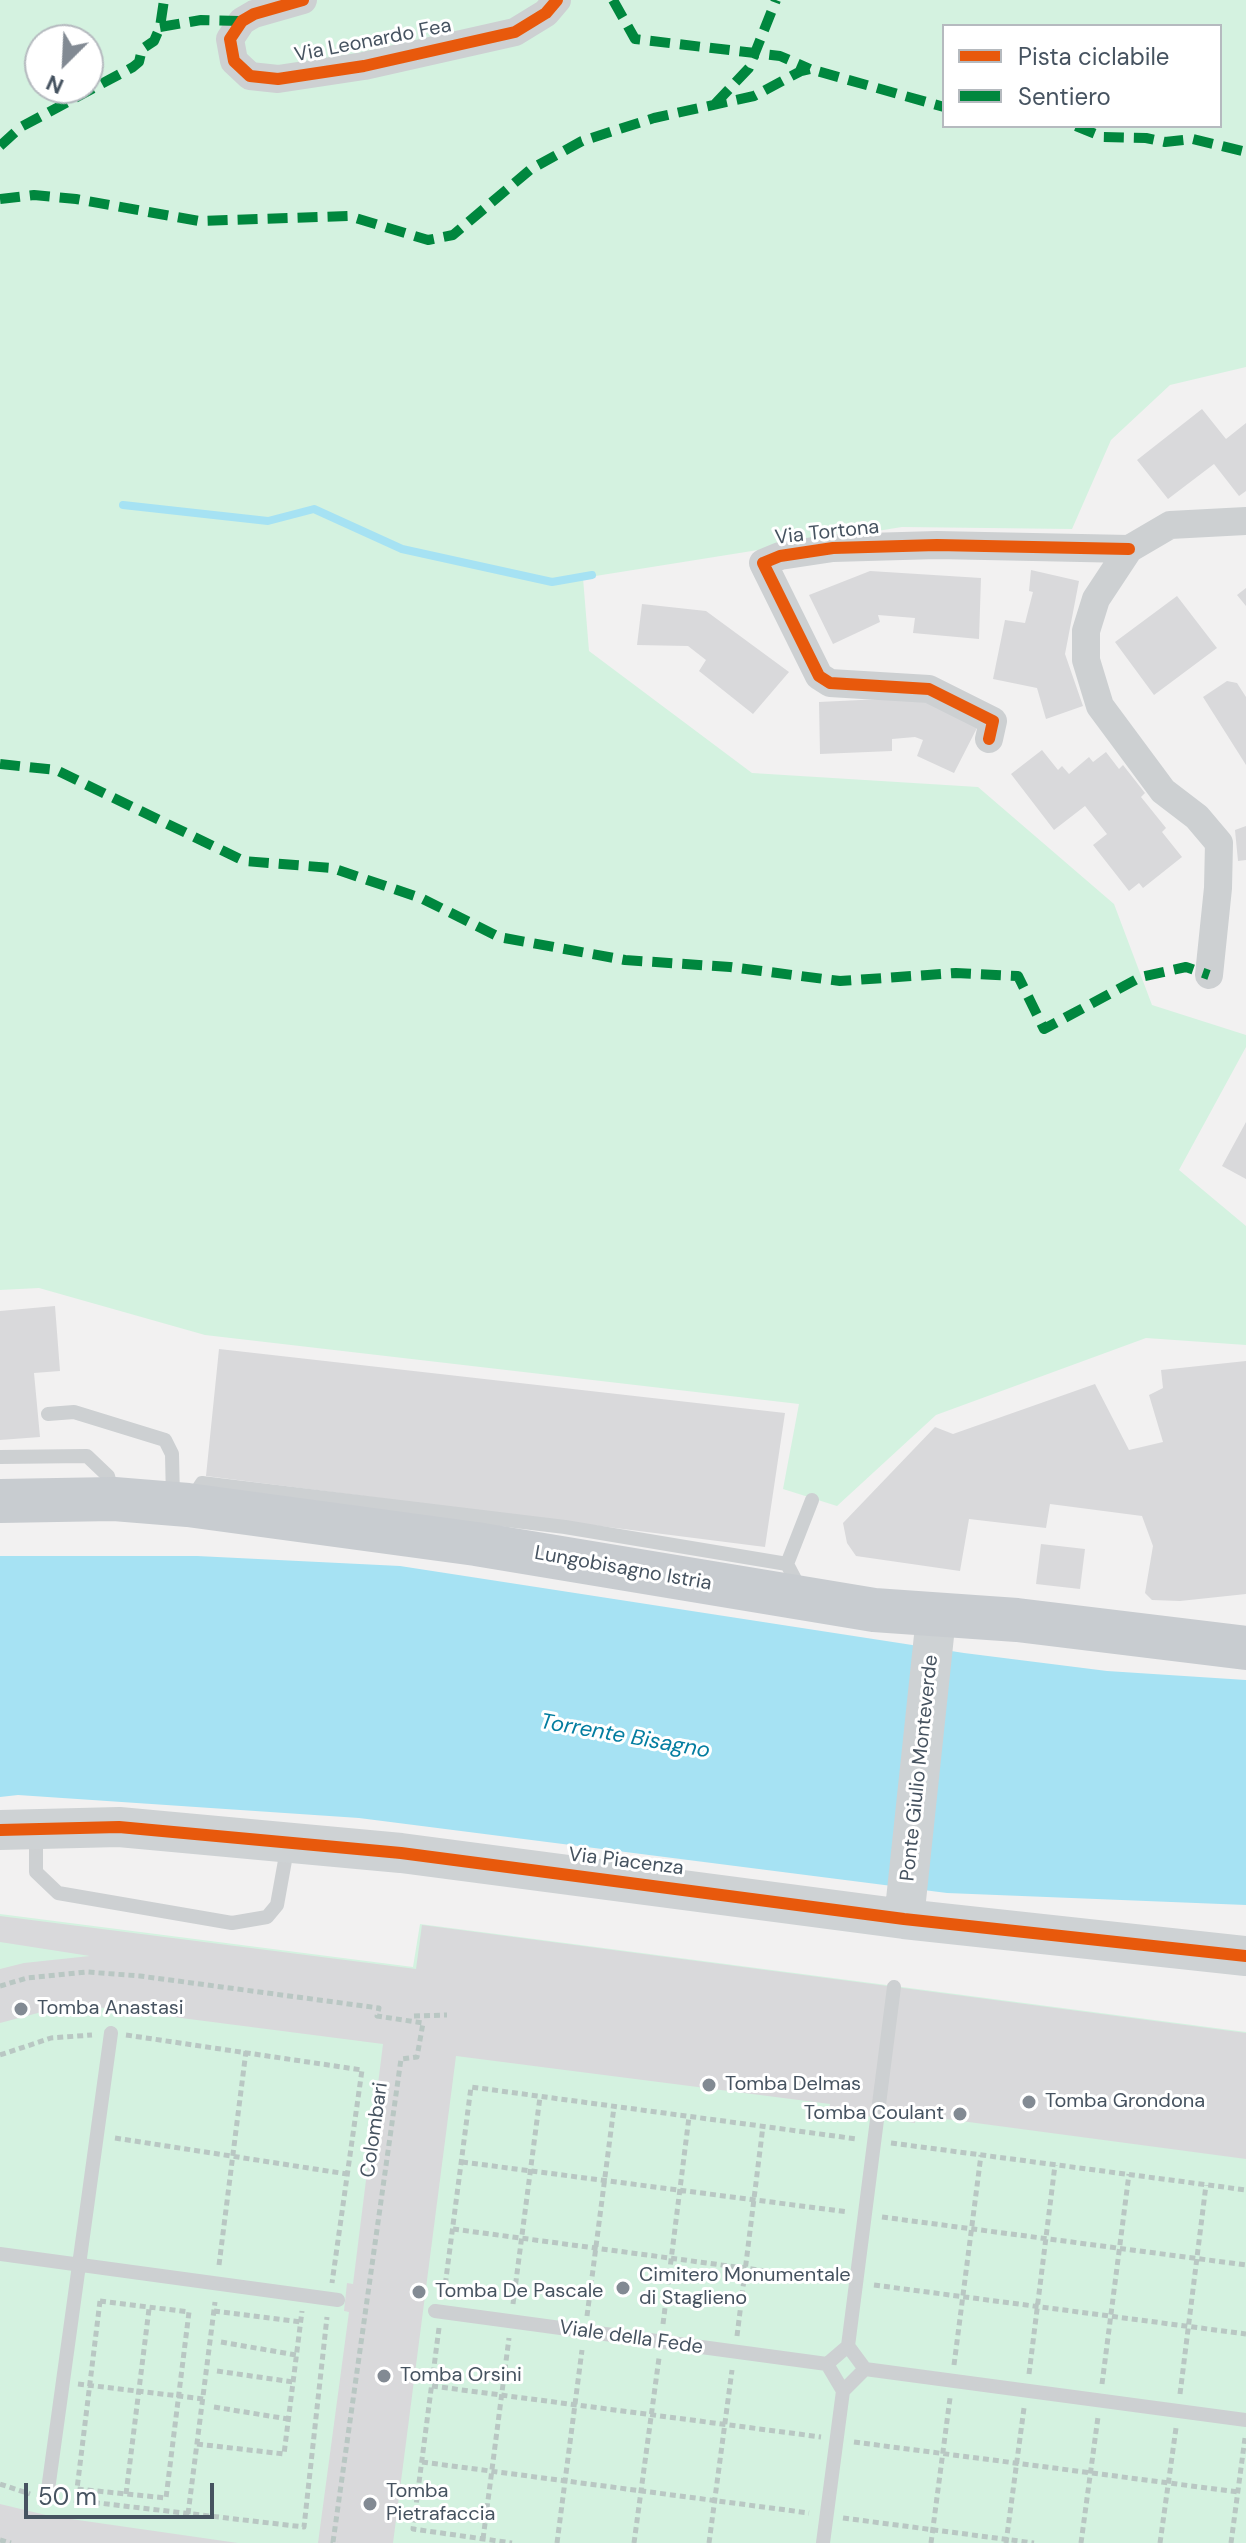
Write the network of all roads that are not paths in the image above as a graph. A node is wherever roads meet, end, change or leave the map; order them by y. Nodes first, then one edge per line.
1 (303, 0) edge
2 (557, 0) edge
3 (1246, 521) edge
4 (1129, 549) junction
5 (989, 739) dead end
6 (1209, 975) dead end
7 (48, 1414) dead end
8 (0, 1457) edge
9 (114, 1499) junction
10 (812, 1500) dead end
11 (0, 1501) edge
12 (180, 1504) junction
13 (786, 1584) junction
14 (1017, 1620) junction
15 (934, 1630) junction
16 (1246, 1648) edge
17 (18, 1830) edge
18 (288, 1843) junction
19 (905, 1906) junction
20 (1246, 1956) edge
21 (894, 1987) dead end
22 (111, 2033) road end
23 (0, 2254) edge
24 (81, 2265) junction
25 (334, 2299) road end
26 (438, 2312) road end
27 (848, 2346) junction
28 (827, 2364) junction
29 (865, 2369) junction
30 (843, 2391) junction
31 (1246, 2420) edge
32 (47, 2497) road end
33 (823, 2543) edge

1 - 2 street, Via Leonardo Fea
3 - 4 street
4 - 5 street, Via Tortona
4 - 6 street
7 - 12 lane
8 - 9 lane
9 - 11 main road, Lungobisagno Istria
9 - 12 main road, Lungobisagno Istria
10 - 13 lane
12 - 13 main road, Lungobisagno Istria
13 - 14 main road
13 - 15 main road, Lungobisagno Istria
14 - 15 main road, Lungobisagno Istria
14 - 16 main road, Lungobisagno Istria
15 - 19 main road, Ponte Giulio Monteverde
17 - 18 main road, Via Piacenza
17 - 18 lane
18 - 19 main road, Via Piacenza
19 - 20 main road, Via Piacenza
21 - 27 lane
22 - 24 lane
23 - 24 lane
24 - 25 lane
24 - 32 lane
26 - 28 lane, Viale della Fede
27 - 28 lane
27 - 29 lane
28 - 30 lane
29 - 30 lane
29 - 31 lane
30 - 33 lane

